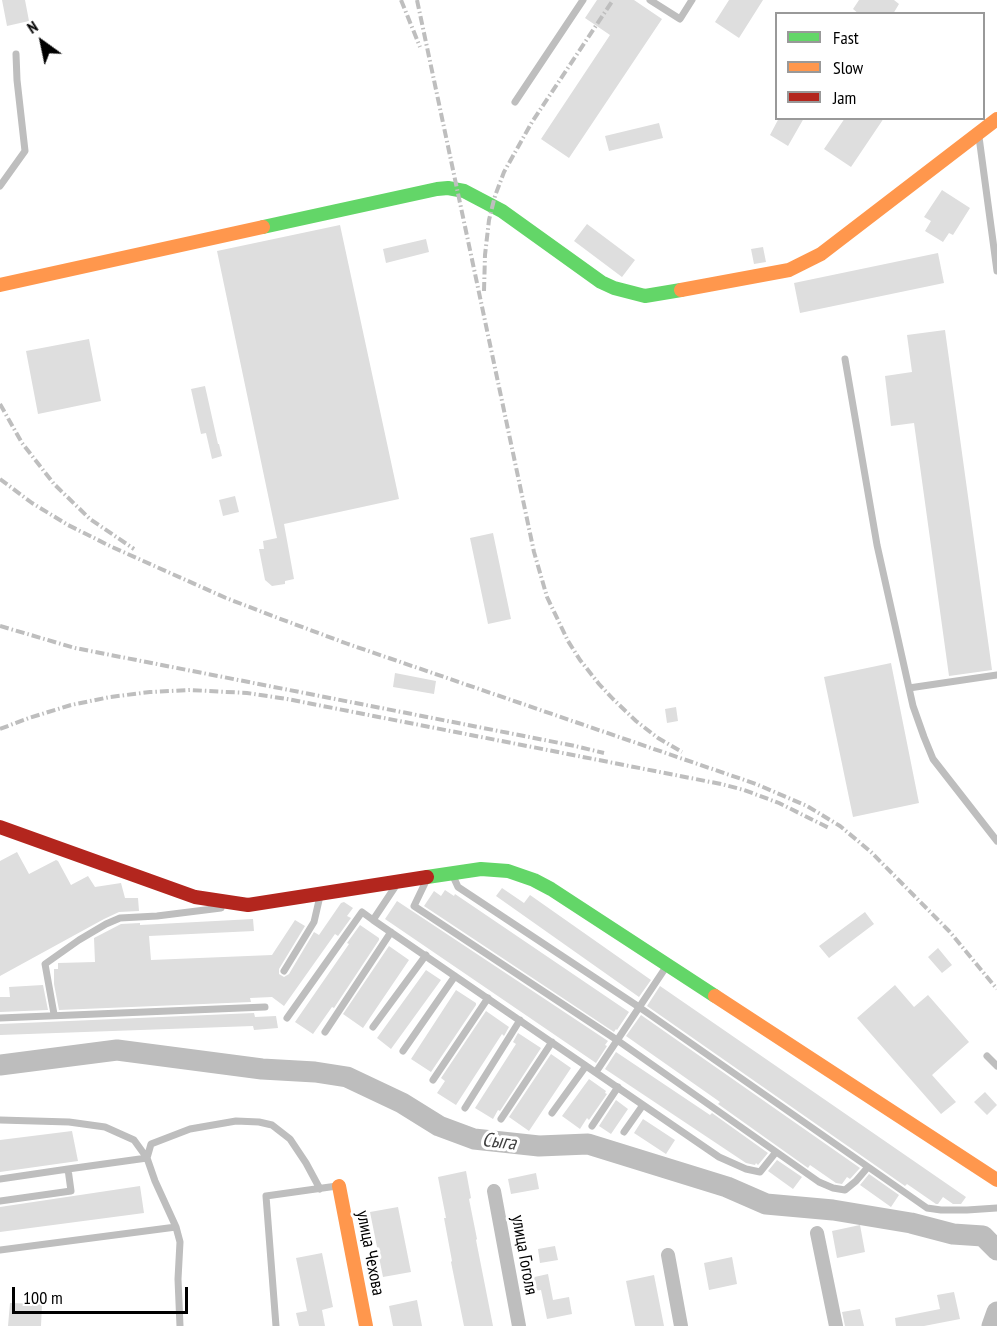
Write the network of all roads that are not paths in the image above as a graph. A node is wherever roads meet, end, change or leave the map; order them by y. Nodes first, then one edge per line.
1 (584, 0) edge
2 (650, 0) edge
3 (692, 0) edge
4 (16, 54) dead end
5 (515, 102) dead end
6 (997, 119) edge
7 (979, 133) junction
8 (0, 186) edge
9 (997, 271) edge
10 (0, 285) edge
11 (845, 358) dead end
12 (997, 675) edge
13 (909, 688) junction
14 (0, 827) edge
15 (997, 841) edge
16 (453, 874) junction
17 (428, 878) junction
18 (398, 882) junction
19 (321, 894) junction
20 (248, 905) junction
21 (373, 920) junction
22 (391, 932) junction
23 (426, 956) junction
24 (667, 965) junction
25 (284, 971) dead end
26 (455, 976) junction
27 (488, 999) junction
28 (265, 1007) dead end
29 (639, 1007) junction
30 (54, 1014) junction
31 (0, 1018) edge
32 (287, 1018) dead end
33 (520, 1020) junction
34 (374, 1027) dead end
35 (325, 1032) dead end
36 (617, 1040) junction
37 (552, 1042) junction
38 (403, 1051) dead end
39 (987, 1056) dead end
40 (586, 1066) junction
41 (997, 1066) edge
42 (596, 1072) junction
43 (433, 1080) dead end
44 (618, 1088) junction
45 (643, 1104) junction
46 (465, 1108) dead end
47 (552, 1113) dead end
48 (501, 1119) dead end
49 (0, 1120) edge
50 (592, 1126) dead end
51 (624, 1132) dead end
52 (776, 1152) junction
53 (147, 1158) junction
54 (868, 1167) junction
55 (68, 1169) junction
56 (0, 1179) edge
57 (997, 1180) edge
58 (339, 1186) joint
59 (320, 1189) junction
60 (494, 1191) dead end
61 (0, 1201) edge
62 (997, 1208) edge
63 (176, 1227) junction
64 (817, 1233) dead end
65 (0, 1250) edge
66 (668, 1255) dead end
67 (180, 1326) edge
68 (276, 1326) edge
69 (366, 1326) edge
70 (519, 1326) edge
71 (681, 1326) edge
72 (836, 1326) edge

1 - 5 lane
2 - 3 lane
4 - 8 lane
6 - 7 street
7 - 9 lane
7 - 10 street
11 - 13 lane
12 - 13 lane
13 - 15 lane
14 - 20 street
16 - 17 street
16 - 24 street
16 - 29 lane
17 - 18 street
17 - 36 lane
18 - 19 street
18 - 21 lane
19 - 20 street
19 - 25 lane
20 - 30 lane
21 - 22 lane
21 - 32 lane
22 - 23 lane
22 - 35 lane
23 - 26 lane
23 - 34 lane
24 - 29 lane
24 - 57 street
26 - 27 lane
26 - 38 lane
27 - 33 lane
27 - 43 lane
28 - 30 lane
29 - 36 lane
29 - 54 lane
30 - 31 lane
33 - 37 lane
33 - 46 lane
36 - 42 lane
36 - 52 lane
37 - 40 lane
37 - 48 lane
39 - 41 lane
40 - 42 lane
40 - 47 lane
42 - 44 lane
44 - 45 lane
44 - 50 lane
45 - 51 lane
45 - 52 lane
49 - 53 lane
52 - 54 lane
53 - 55 lane
53 - 59 lane
53 - 63 lane
54 - 62 lane
55 - 56 lane
55 - 61 lane
58 - 59 lane
58 - 69 street, улица Чехова
59 - 68 lane
60 - 70 street, улица Гоголя
63 - 65 lane
63 - 67 lane
64 - 72 street
66 - 71 street

